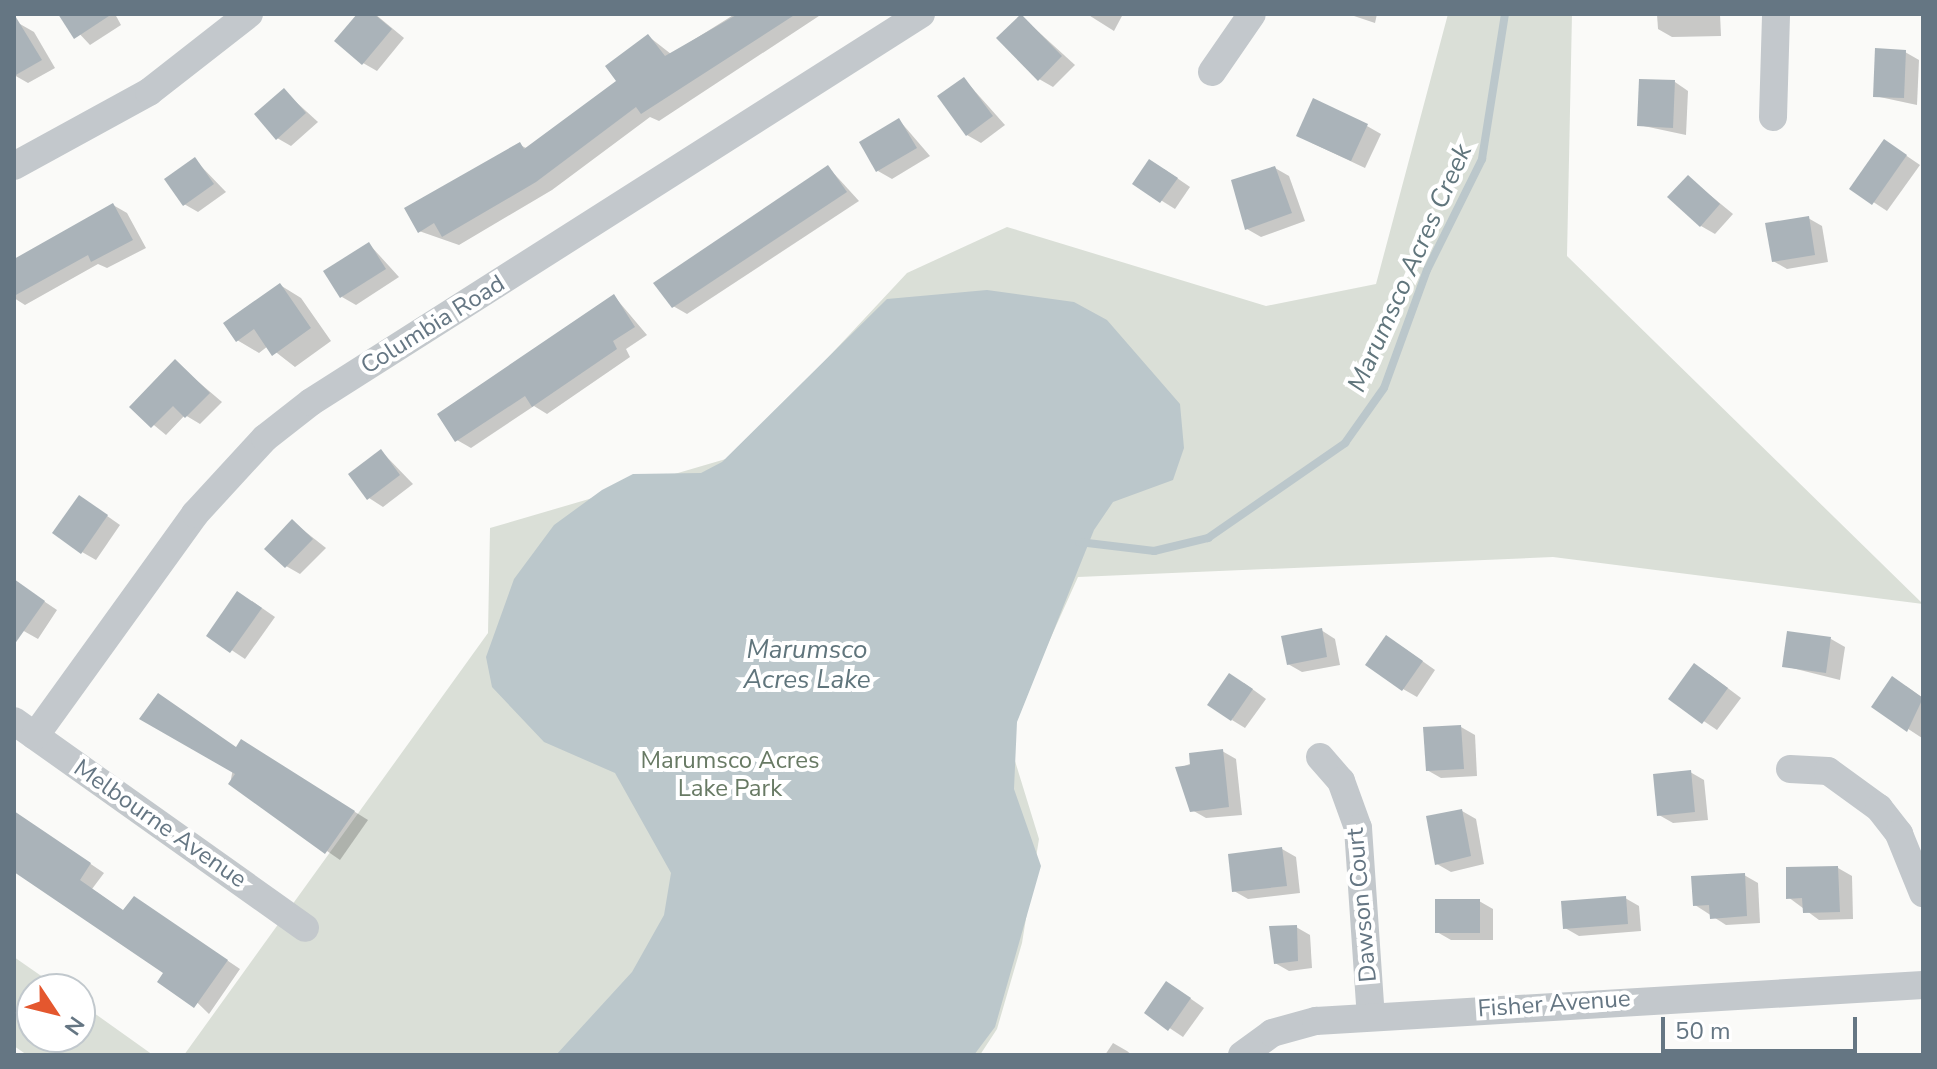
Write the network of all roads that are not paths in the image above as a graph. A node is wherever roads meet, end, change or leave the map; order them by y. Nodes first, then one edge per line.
1 (249, 14) edge
2 (921, 14) edge
3 (1252, 14) edge
4 (1776, 14) edge
5 (1212, 72) dead end
6 (1773, 117) dead end
7 (14, 166) edge
8 (25, 728) edge
9 (1320, 757) dead end
10 (1790, 769) dead end
11 (1923, 893) edge
12 (305, 928) dead end
13 (1923, 985) edge
14 (1371, 1017) junction
15 (1242, 1055) edge

1 - 7 street
2 - 8 street, Columbia Road
3 - 5 street
4 - 6 street
8 - 12 street, Melbourne Avenue
9 - 14 street, Dawson Court
10 - 11 street
13 - 14 street, Fisher Avenue
14 - 15 street, Fisher Avenue

